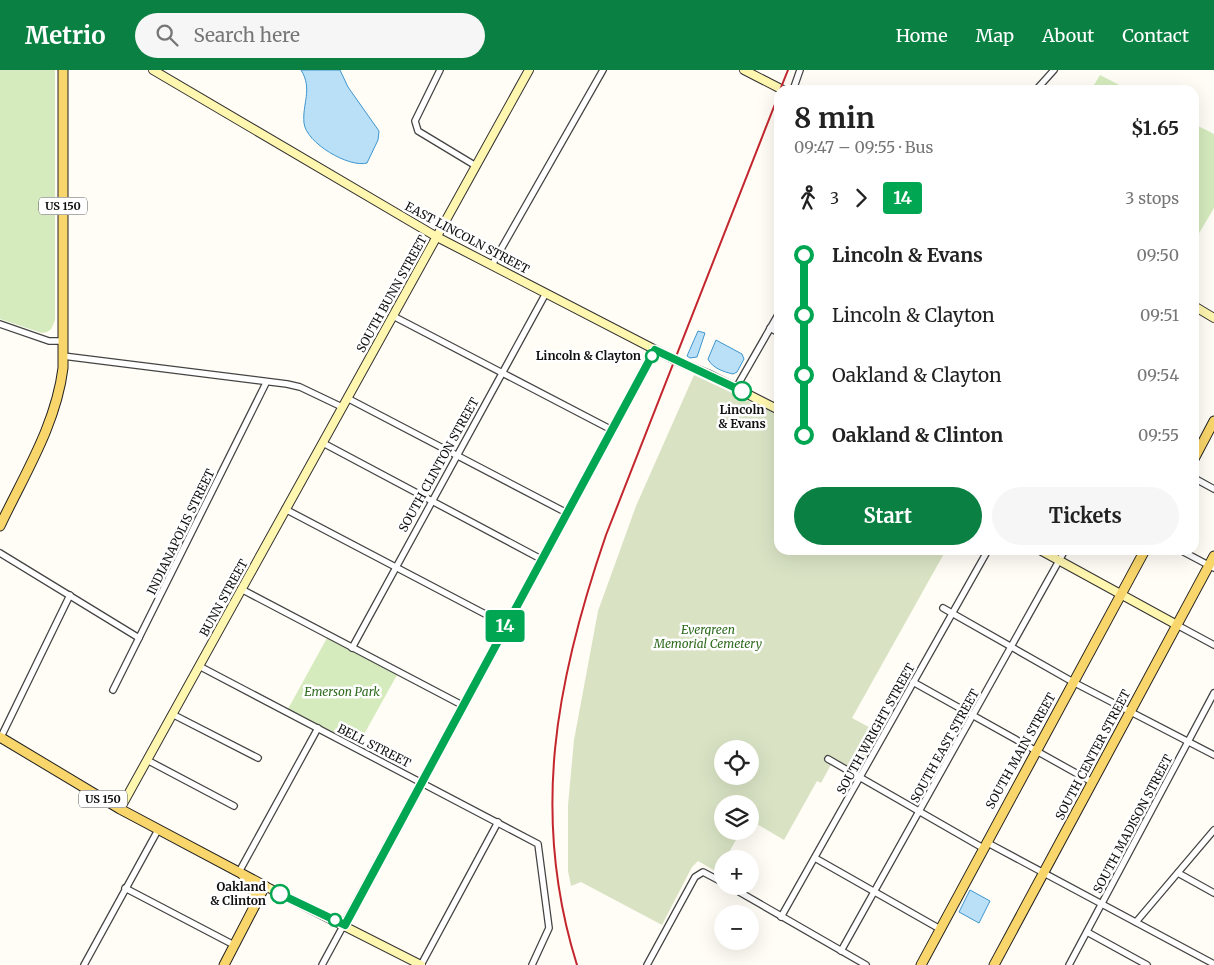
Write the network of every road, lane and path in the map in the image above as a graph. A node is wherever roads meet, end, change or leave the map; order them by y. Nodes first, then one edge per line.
1 (62, 70) edge
2 (154, 70) edge
3 (440, 70) edge
4 (529, 70) edge
5 (602, 70) edge
6 (744, 70) edge
7 (800, 70) edge
8 (1054, 70) edge
9 (774, 85) edge
10 (796, 85) edge
11 (1040, 85) edge
12 (476, 166) junction
13 (436, 236) junction
14 (492, 265) junction
15 (546, 293) junction
16 (1199, 309) edge
17 (393, 316) junction
18 (1214, 318) edge
19 (774, 321) edge
20 (0, 324) edge
21 (770, 328) junction
22 (774, 330) edge
23 (62, 341) junction
24 (655, 350) junction
25 (63, 356) junction
26 (503, 373) junction
27 (266, 383) junction
28 (736, 388) junction
29 (347, 398) junction
30 (342, 407) junction
31 (774, 407) edge
32 (1214, 421) edge
33 (612, 430) junction
34 (323, 442) junction
35 (1199, 449) edge
36 (458, 456) junction
37 (1199, 481) edge
38 (1214, 489) edge
39 (434, 501) junction
40 (285, 509) junction
41 (567, 513) junction
42 (0, 526) edge
43 (0, 553) edge
44 (985, 555) edge
45 (1049, 555) edge
46 (1062, 555) edge
47 (1142, 555) edge
48 (1189, 555) edge
49 (1214, 556) edge
50 (541, 559) junction
51 (1059, 561) junction
52 (1212, 567) edge
53 (397, 568) junction
54 (242, 589) junction
55 (1120, 595) junction
56 (70, 596) junction
57 (943, 608) dead end
58 (952, 614) junction
59 (506, 624) junction
60 (1177, 625) junction
61 (140, 638) junction
62 (1214, 645) edge
63 (1011, 647) junction
64 (352, 648) junction
65 (198, 666) junction
66 (913, 682) junction
67 (1073, 682) junction
68 (113, 690) dead end
69 (1214, 692) edge
70 (462, 705) junction
71 (1130, 712) junction
72 (172, 714) junction
73 (973, 716) junction
74 (318, 728) junction
75 (0, 738) edge
76 (1188, 742) junction
77 (1035, 751) junction
78 (1214, 755) edge
79 (258, 758) dead end
80 (828, 759) dead end
81 (147, 760) junction
82 (860, 777) junction
83 (421, 782) junction
84 (1092, 782) junction
85 (234, 806) dead end
86 (120, 809) junction
87 (920, 811) junction
88 (498, 822) junction
89 (158, 830) junction
90 (1214, 830) edge
91 (985, 845) junction
92 (815, 858) junction
93 (1043, 872) junction
94 (240, 873) junction
95 (1178, 873) junction
96 (714, 877) edge
97 (265, 886) junction
98 (125, 888) junction
99 (874, 892) junction
100 (1214, 893) edge
101 (744, 895) edge
102 (1102, 903) junction
103 (256, 904) junction
104 (781, 917) junction
105 (1136, 922) junction
106 (345, 925) junction
107 (940, 929) junction
108 (1087, 932) junction
109 (234, 945) junction
110 (841, 951) junction
111 (1212, 962) edge
112 (84, 965) edge
113 (224, 965) edge
114 (322, 965) edge
115 (421, 965) edge
116 (532, 965) edge
117 (647, 965) edge
118 (866, 965) edge
119 (921, 965) edge
120 (994, 965) edge
121 (1069, 965) edge
122 (1147, 965) edge

1 - 23 main road, US 150
2 - 13 main road, EAST LINCOLN STREET
3 - 12 street
4 - 12 main road, SOUTH BUNN STREET
5 - 14 street
6 - 9 main road
7 - 10 street
8 - 11 street
12 - 13 main road, SOUTH BUNN STREET
13 - 14 main road, EAST LINCOLN STREET
13 - 17 main road, SOUTH BUNN STREET
14 - 15 main road, EAST LINCOLN STREET
15 - 24 main road, EAST LINCOLN STREET
15 - 26 street, SOUTH CLINTON STREET
16 - 18 main road
17 - 26 street
17 - 29 main road, SOUTH BUNN STREET
19 - 21 street
20 - 23 street
21 - 22 street
21 - 28 street
23 - 25 main road, US 150
24 - 28 main road, EAST LINCOLN STREET
24 - 33 street
25 - 27 street
25 - 42 main road, US 150
26 - 33 street
26 - 36 street, SOUTH CLINTON STREET
27 - 30 street
27 - 61 street, INDIANAPOLIS STREET
28 - 31 main road, EAST LINCOLN STREET
29 - 30 main road, BUNN STREET
29 - 36 street
30 - 34 main road, BUNN STREET
32 - 35 main road
33 - 41 street
34 - 39 street
34 - 40 main road, BUNN STREET
36 - 39 street, SOUTH CLINTON STREET
36 - 41 street
37 - 38 street
39 - 50 street
39 - 53 street, SOUTH CLINTON STREET
40 - 53 street
40 - 54 main road, BUNN STREET
41 - 50 street
43 - 56 street
44 - 58 street, SOUTH WRIGHT STREET
45 - 51 main road
46 - 51 street, SOUTH EAST STREET
47 - 55 main road, SOUTH MAIN STREET
48 - 52 street
49 - 52 main road, SOUTH CENTER STREET
50 - 59 street
51 - 55 main road
51 - 63 street, SOUTH EAST STREET
52 - 60 main road, SOUTH CENTER STREET
53 - 59 street
53 - 64 street, SOUTH CLINTON STREET
54 - 64 street
54 - 65 main road, BUNN STREET
55 - 60 main road
55 - 67 main road, SOUTH MAIN STREET
56 - 61 street
56 - 75 street
57 - 58 street
58 - 63 street
58 - 66 street, SOUTH WRIGHT STREET
59 - 70 street
60 - 62 street
60 - 71 main road, SOUTH CENTER STREET
61 - 68 street, INDIANAPOLIS STREET
63 - 67 street
63 - 73 street, SOUTH EAST STREET
64 - 70 street
65 - 72 main road, BUNN STREET
65 - 74 street, BELL STREET
66 - 73 street
66 - 82 street, SOUTH WRIGHT STREET
67 - 71 street
67 - 77 main road, SOUTH MAIN STREET
69 - 76 street, SOUTH MADISON STREET
70 - 83 street
71 - 76 street
71 - 84 main road, SOUTH CENTER STREET
72 - 79 street
72 - 81 main road, BUNN STREET
73 - 77 street
73 - 87 street, SOUTH EAST STREET
74 - 83 street, BELL STREET
74 - 94 street
75 - 86 main road, US 150
76 - 78 street
76 - 102 street, SOUTH MADISON STREET
77 - 84 street
77 - 91 main road, SOUTH MAIN STREET
80 - 82 street
81 - 85 street
81 - 86 main road, BUNN STREET
82 - 87 street
82 - 92 street, SOUTH WRIGHT STREET
83 - 88 street, BELL STREET
83 - 106 street
84 - 93 main road, SOUTH CENTER STREET
86 - 89 main road, US 150
87 - 91 street
87 - 99 street, SOUTH EAST STREET
88 - 115 street
88 - 116 street, BELL STREET
89 - 94 main road, US 150
89 - 98 street
90 - 95 street
91 - 93 street
91 - 107 main road, SOUTH MAIN STREET
92 - 99 street
92 - 104 street, SOUTH WRIGHT STREET
93 - 102 street
93 - 120 main road, SOUTH CENTER STREET
94 - 97 main road, US 150
94 - 103 main road
95 - 100 street
95 - 105 street
96 - 117 street
97 - 103 main road
97 - 106 main road
98 - 109 street
98 - 112 street
99 - 107 street
99 - 110 street, SOUTH EAST STREET
101 - 104 street
102 - 105 street
102 - 108 street, SOUTH MADISON STREET
103 - 109 main road
104 - 110 street
105 - 111 street
106 - 114 street
106 - 115 main road
107 - 119 main road, SOUTH MAIN STREET
108 - 121 street, SOUTH MADISON STREET
108 - 122 street
109 - 113 main road
110 - 118 street

